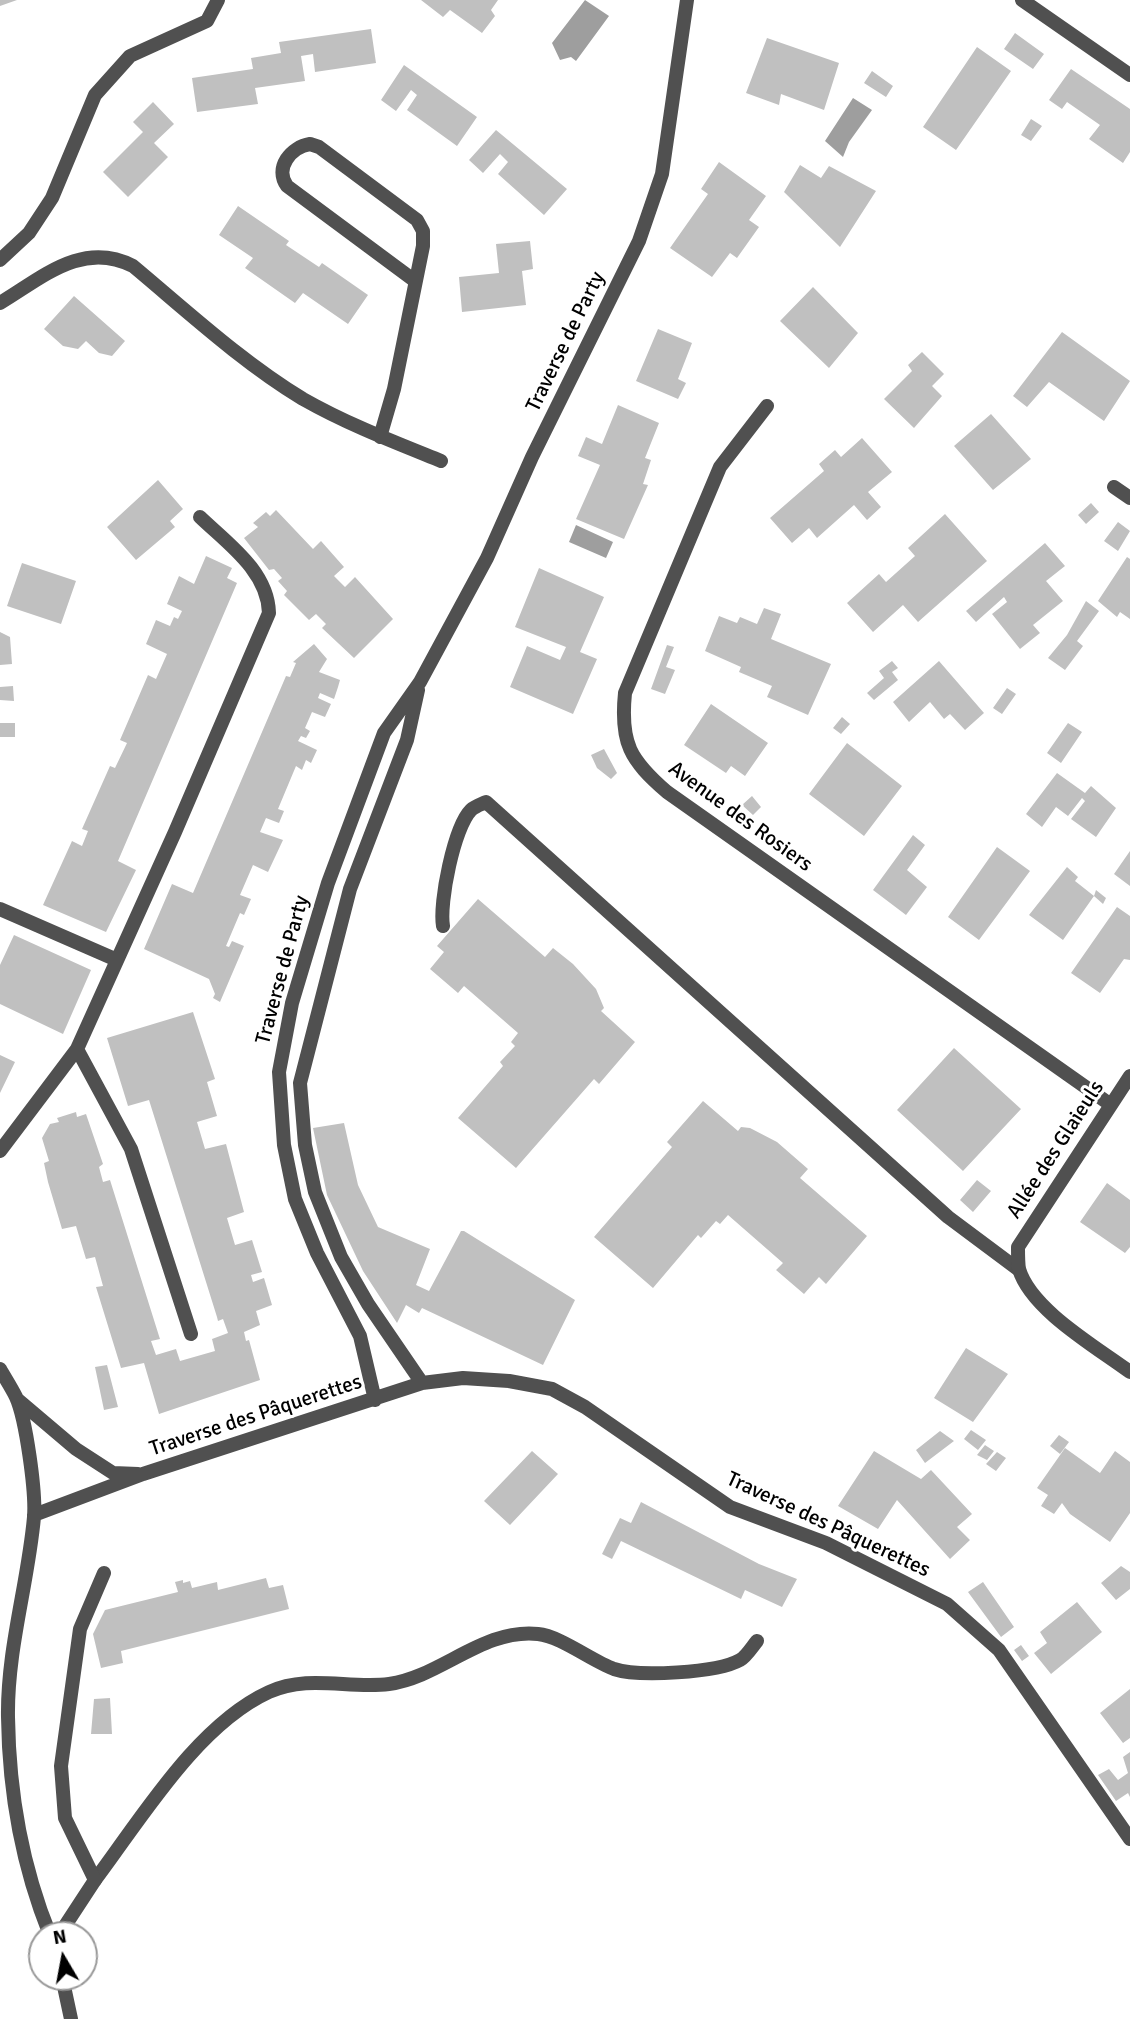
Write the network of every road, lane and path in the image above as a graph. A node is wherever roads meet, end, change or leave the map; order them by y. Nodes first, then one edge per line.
1 (218, 0) edge
2 (687, 0) edge
3 (1022, 0) edge
4 (1130, 75) edge
5 (0, 260) edge
6 (415, 281) junction
7 (0, 303) edge
8 (767, 406) dead end
9 (380, 437) junction
10 (441, 461) dead end
11 (1114, 487) dead end
12 (1130, 498) edge
13 (200, 517) dead end
14 (420, 682) junction
15 (0, 909) edge
16 (443, 926) dead end
17 (117, 960) junction
18 (77, 1049) junction
19 (1130, 1076) edge
20 (1111, 1105) junction
21 (0, 1151) edge
22 (1020, 1269) junction
23 (191, 1334) dead end
24 (0, 1369) edge
25 (1130, 1373) edge
26 (422, 1383) junction
27 (17, 1399) junction
28 (374, 1400) junction
29 (143, 1474) junction
30 (34, 1515) junction
31 (104, 1573) dead end
32 (757, 1641) dead end
33 (1130, 1839) edge
34 (95, 1880) junction
35 (44, 1921) edge
36 (68, 1921) edge
37 (65, 1991) edge
38 (71, 2019) edge

1 - 5 street
2 - 14 street, Traverse de Party
3 - 4 street
6 - 6 street
6 - 9 street
7 - 9 street
8 - 20 street, Avenue des Rosiers
9 - 10 street
11 - 12 street
13 - 17 street
14 - 26 street, Traverse de Party
14 - 28 street, Traverse de Party
15 - 17 street
16 - 22 street
17 - 18 street
18 - 21 street
18 - 23 street
19 - 20 street, Allée des Glaieuls
20 - 22 street, Allée des Glaieuls
22 - 25 street
24 - 27 street
26 - 28 street, Traverse des Pâquerettes
26 - 33 street, Traverse des Pâquerettes
27 - 29 street
27 - 30 street
28 - 29 street, Traverse des Pâquerettes
29 - 30 street, Traverse des Pâquerettes
30 - 35 street
31 - 34 street
32 - 34 street
34 - 36 street
37 - 38 street

